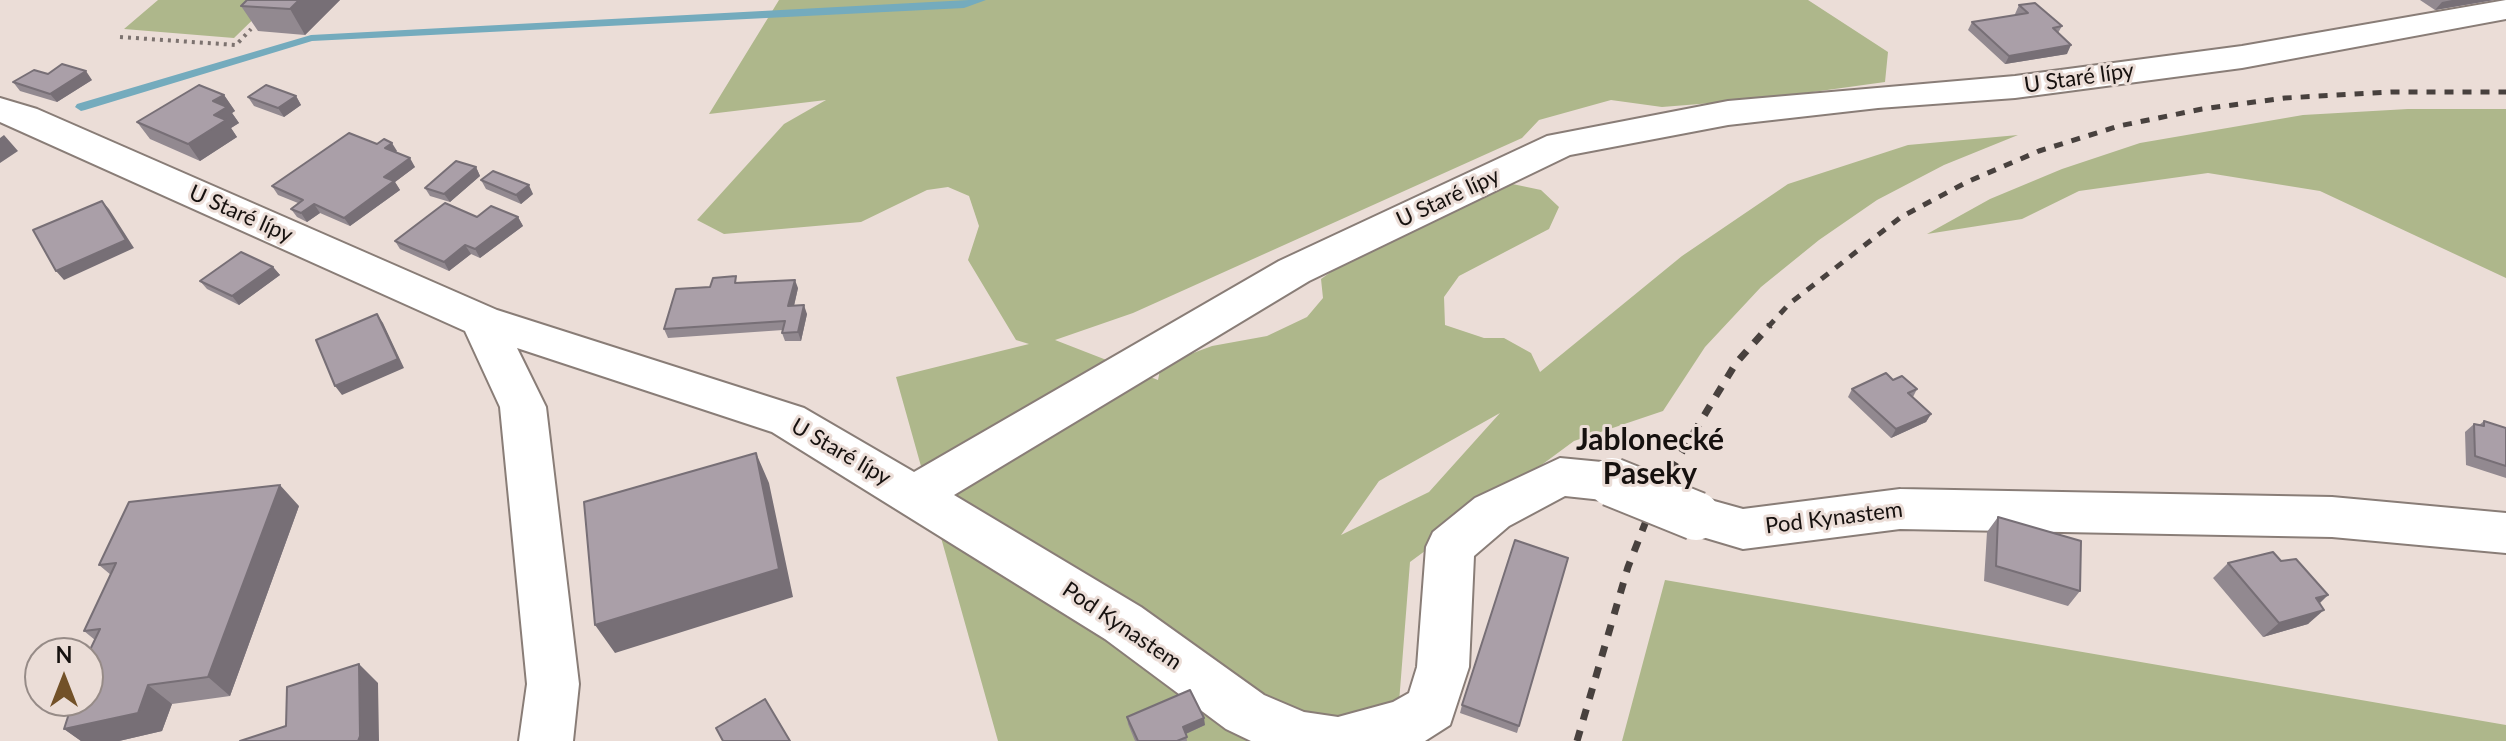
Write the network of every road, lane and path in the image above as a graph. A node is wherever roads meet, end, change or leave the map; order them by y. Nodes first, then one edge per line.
1 (2506, 9) edge
2 (251, 29) edge
3 (120, 37) dead end
4 (0, 110) edge
5 (482, 321) junction
6 (914, 495) junction
7 (2506, 533) edge
8 (546, 741) edge
9 (1335, 741) edge
10 (1342, 741) edge

1 - 6 street, U Staré lípy
2 - 3 path
4 - 5 street, U Staré lípy
5 - 6 street, U Staré lípy
5 - 8 street
6 - 9 street, Pod Kynastem
7 - 10 street, Pod Kynastem, bridge

